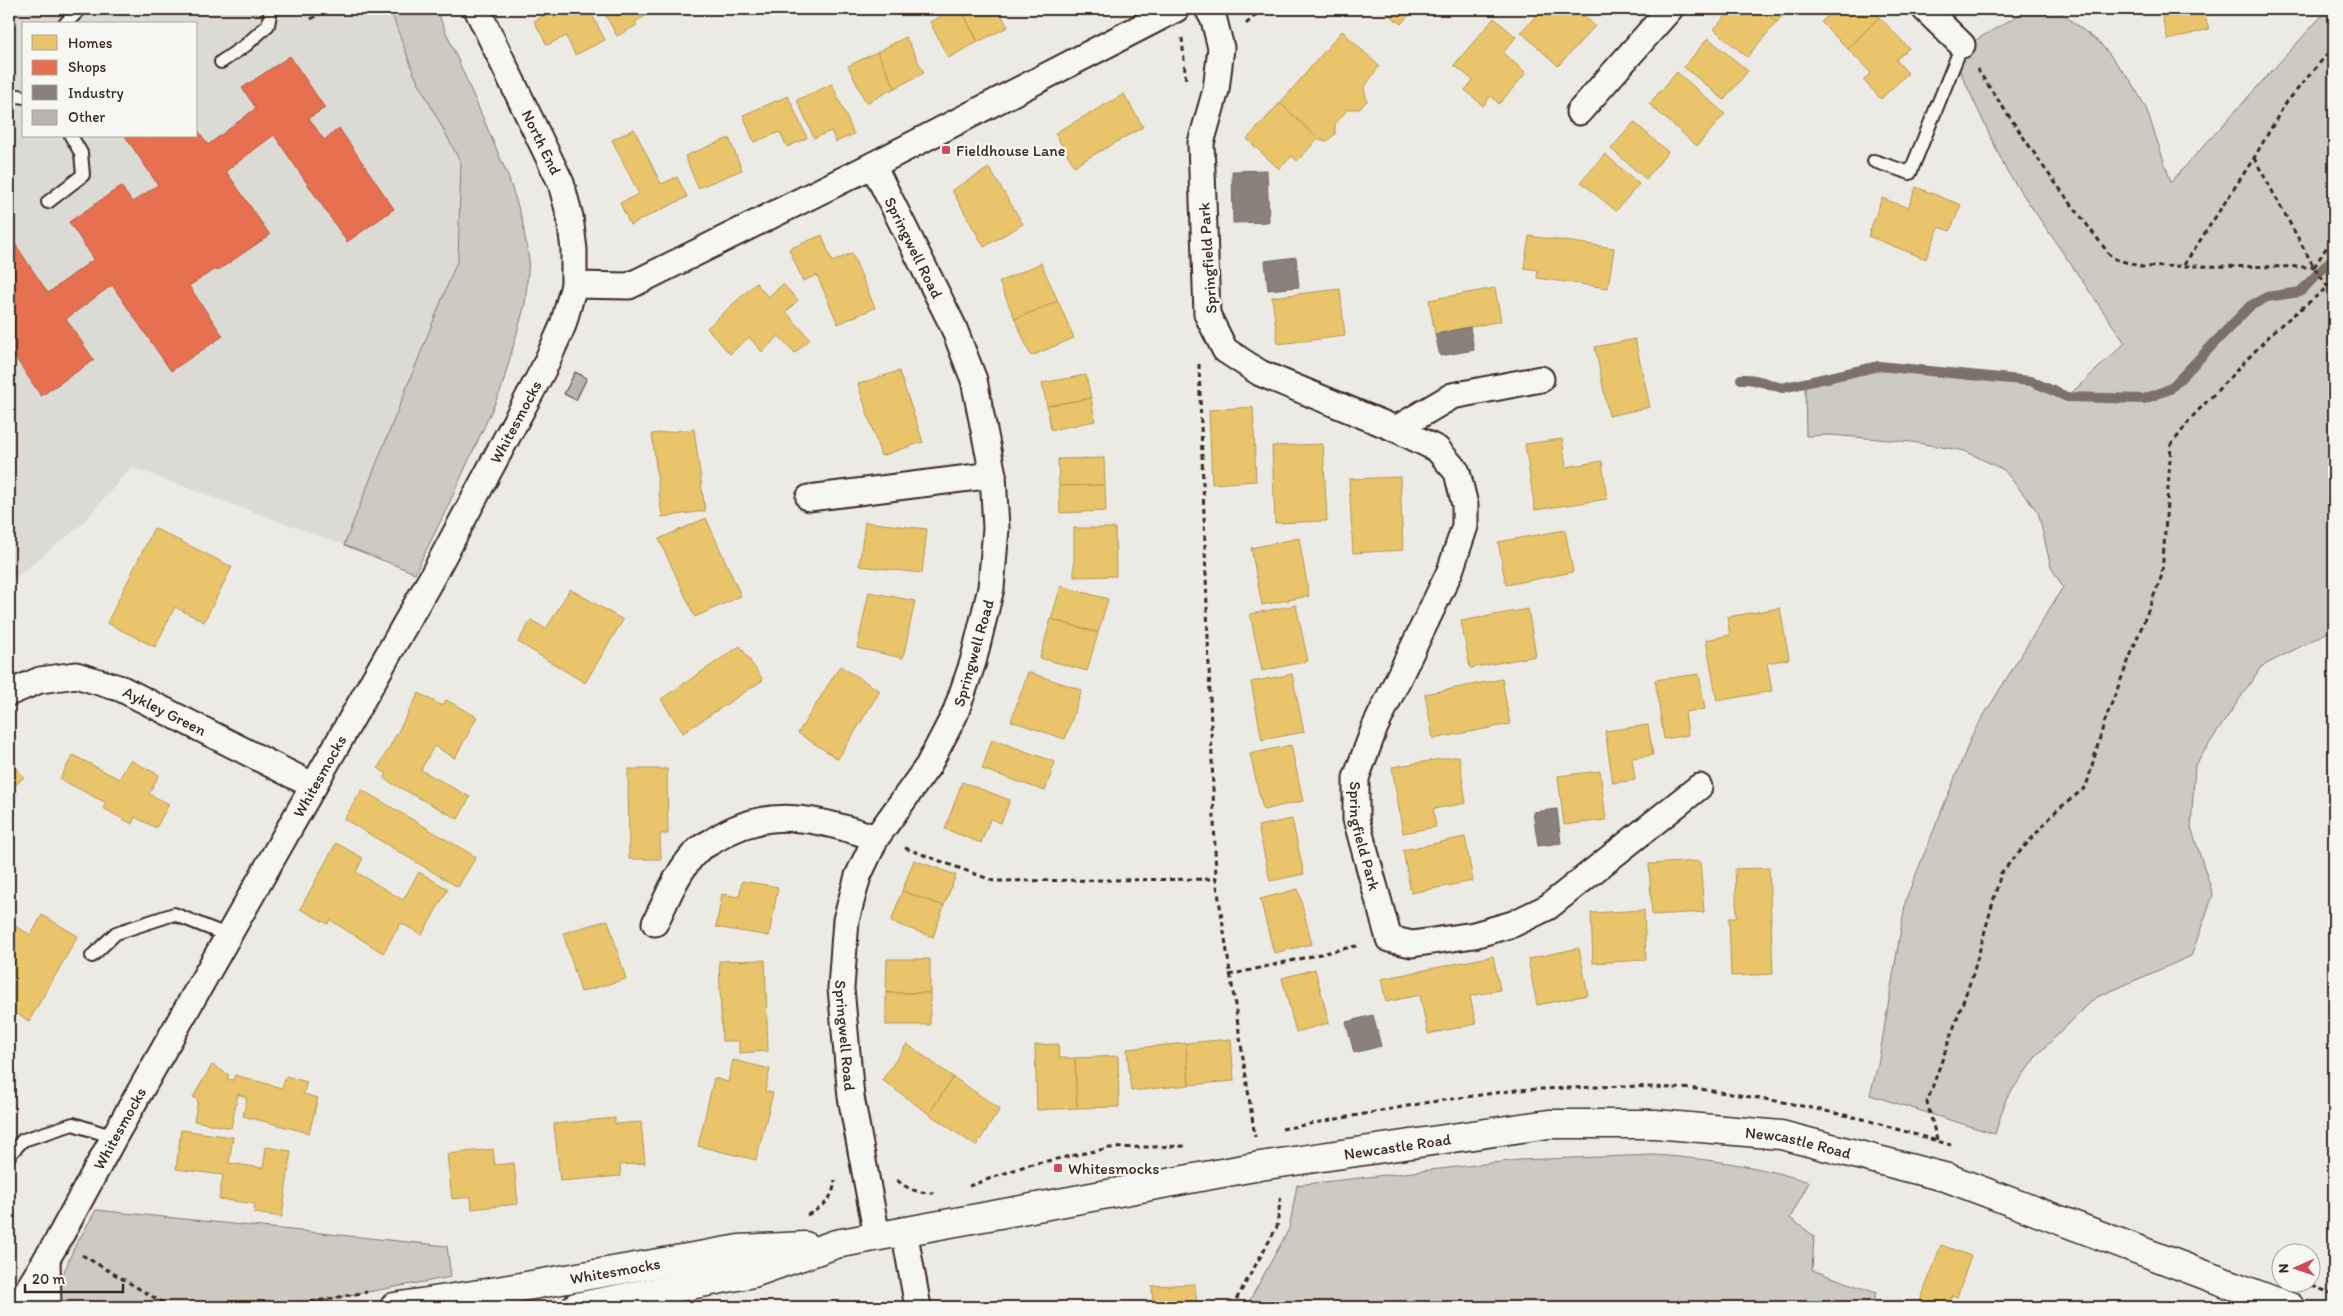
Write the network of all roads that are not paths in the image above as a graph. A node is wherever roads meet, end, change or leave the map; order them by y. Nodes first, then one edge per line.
1 (80, 9) edge
2 (271, 9) edge
3 (477, 9) edge
4 (1208, 9) edge
5 (1670, 9) edge
6 (1925, 9) edge
7 (1171, 10) edge
8 (66, 22) edge
9 (1962, 45) joint
10 (221, 62) dead end
11 (1579, 112) dead end
12 (72, 138) edge
13 (1874, 160) dead end
14 (873, 165) junction
15 (48, 202) dead end
16 (574, 285) junction
17 (1541, 379) dead end
18 (1396, 429) junction
19 (994, 475) junction
20 (809, 498) dead end
21 (9, 693) edge
22 (314, 786) junction
23 (1699, 787) dead end
24 (876, 838) junction
25 (655, 924) dead end
26 (229, 936) junction
27 (92, 956) dead end
28 (114, 1137) junction
29 (9, 1155) edge
30 (1272, 1164) joint
31 (904, 1230) junction
32 (877, 1236) junction
33 (836, 1244) junction
34 (52, 1250) junction
35 (17, 1307) edge
36 (48, 1307) edge
37 (394, 1307) edge
38 (576, 1307) edge
39 (918, 1307) edge
40 (2290, 1307) edge

1 - 8 lane
2 - 10 lane
3 - 16 street, North End
4 - 18 street, Springfield Park
5 - 11 street
6 - 9 street
7 - 14 street
9 - 13 lane
12 - 15 lane
14 - 16 street
14 - 19 street, Springwell Road
16 - 22 street, Whitesmocks
17 - 18 street
18 - 23 street, Springfield Park
19 - 20 street
19 - 24 street, Springwell Road
21 - 22 street, Aykley Green
22 - 26 street, Whitesmocks
24 - 25 street
24 - 32 street, Springwell Road
26 - 27 lane
26 - 28 street, Whitesmocks
28 - 29 lane
28 - 34 street, Whitesmocks
30 - 31 highway, Whitesmocks
30 - 40 highway, Newcastle Road
31 - 32 highway, Whitesmocks
31 - 39 street
32 - 33 highway, Whitesmocks
33 - 37 highway, Whitesmocks
33 - 38 highway, Whitesmocks
34 - 35 street, Whitesmocks
34 - 36 street, Whitesmocks

